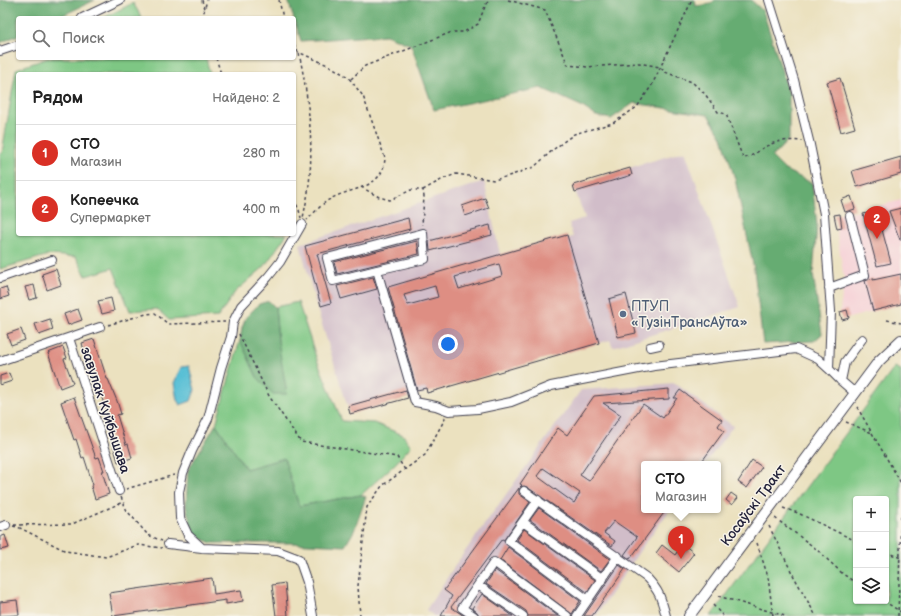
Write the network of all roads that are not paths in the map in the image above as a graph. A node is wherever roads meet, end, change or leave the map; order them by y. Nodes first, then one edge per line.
1 (120, 0) edge
2 (769, 0) edge
3 (86, 16) edge
4 (16, 46) edge
5 (0, 51) edge
6 (850, 216) dead end
7 (302, 224) road end
8 (296, 234) edge
9 (295, 236) edge
10 (52, 260) dead end
11 (377, 270) junction
12 (0, 278) edge
13 (829, 288) junction
14 (100, 327) road end
15 (69, 338) junction
16 (862, 339) dead end
17 (900, 344) edge
18 (659, 345) dead end
19 (650, 347) dead end
20 (0, 361) edge
21 (829, 369) junction
22 (840, 381) junction
23 (855, 393) junction
24 (119, 491) road end
25 (524, 491) dead end
26 (538, 500) junction
27 (523, 522) junction
28 (167, 546) road end
29 (202, 548) junction
30 (618, 556) junction
31 (603, 579) junction
32 (478, 585) junction
33 (588, 600) junction
34 (313, 616) edge
35 (474, 616) edge
36 (523, 616) edge
37 (567, 616) edge
38 (577, 616) edge
39 (666, 616) edge
40 (689, 616) edge

1 - 3 street
2 - 13 street
4 - 5 street
6 - 13 street
7 - 8 street
9 - 29 street
10 - 12 street
11 - 11 street
11 - 21 street
13 - 21 street
14 - 15 street, завулак Куйбышава
15 - 20 street, завулак Куйбышава
15 - 24 street, завулак Куйбышава
16 - 22 street
17 - 23 main road, Косаўскі Тракт
18 - 19 street
21 - 22 street
22 - 23 street
23 - 40 main road, Косаўскі Тракт
25 - 26 street
26 - 27 street
26 - 30 street
27 - 31 street
27 - 33 street
28 - 29 street
29 - 34 street
30 - 31 street
30 - 39 street
31 - 33 street
32 - 35 street
32 - 36 street
32 - 37 street
33 - 38 street

